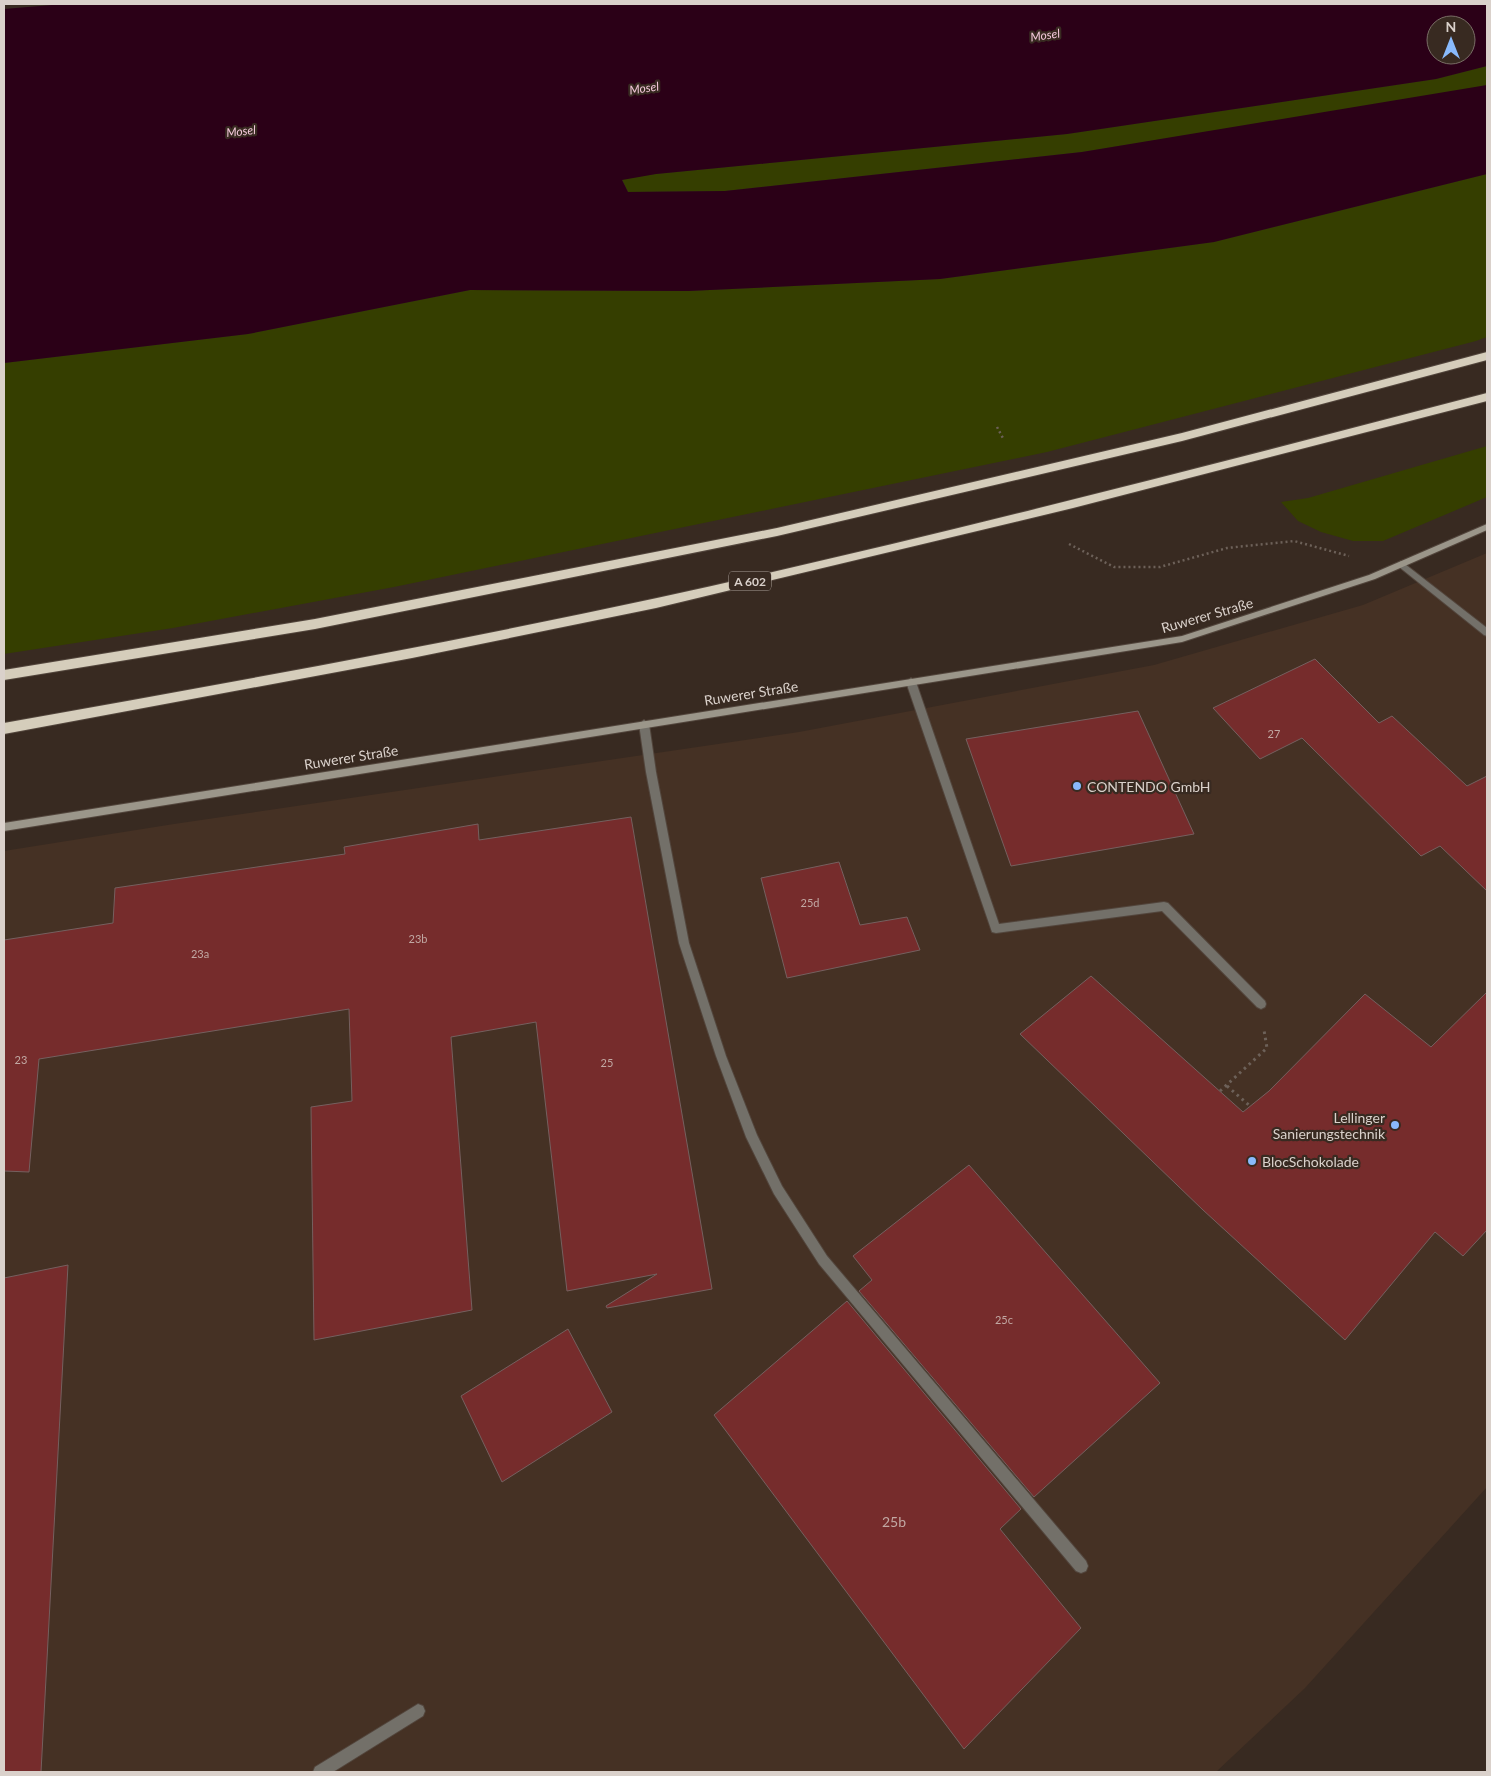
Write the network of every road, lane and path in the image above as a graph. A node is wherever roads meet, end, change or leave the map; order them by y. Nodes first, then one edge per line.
1 (1487, 356) edge
2 (1487, 397) edge
3 (997, 427) dead end
4 (1004, 440) dead end
5 (1487, 527) edge
6 (1069, 544) dead end
7 (1401, 564) junction
8 (1372, 577) junction
9 (1487, 634) edge
10 (4, 675) edge
11 (911, 682) junction
12 (644, 724) junction
13 (4, 729) edge
14 (4, 827) edge
15 (1261, 1004) joint
16 (1227, 1086) junction
17 (1220, 1092) dead end
18 (1250, 1106) dead end
19 (1081, 1566) dead end
20 (418, 1711) dead end
21 (320, 1772) edge

1 - 10 highway
2 - 13 highway, A 602
3 - 4 path
5 - 7 main road, Ruwerer Straße
6 - 8 path
7 - 8 main road, Ruwerer Straße
7 - 9 lane
8 - 11 main road, Ruwerer Straße
11 - 12 main road, Ruwerer Straße
11 - 15 lane
12 - 14 main road, Ruwerer Straße
12 - 19 lane
15 - 16 path
16 - 17 path
16 - 18 path
20 - 21 lane

